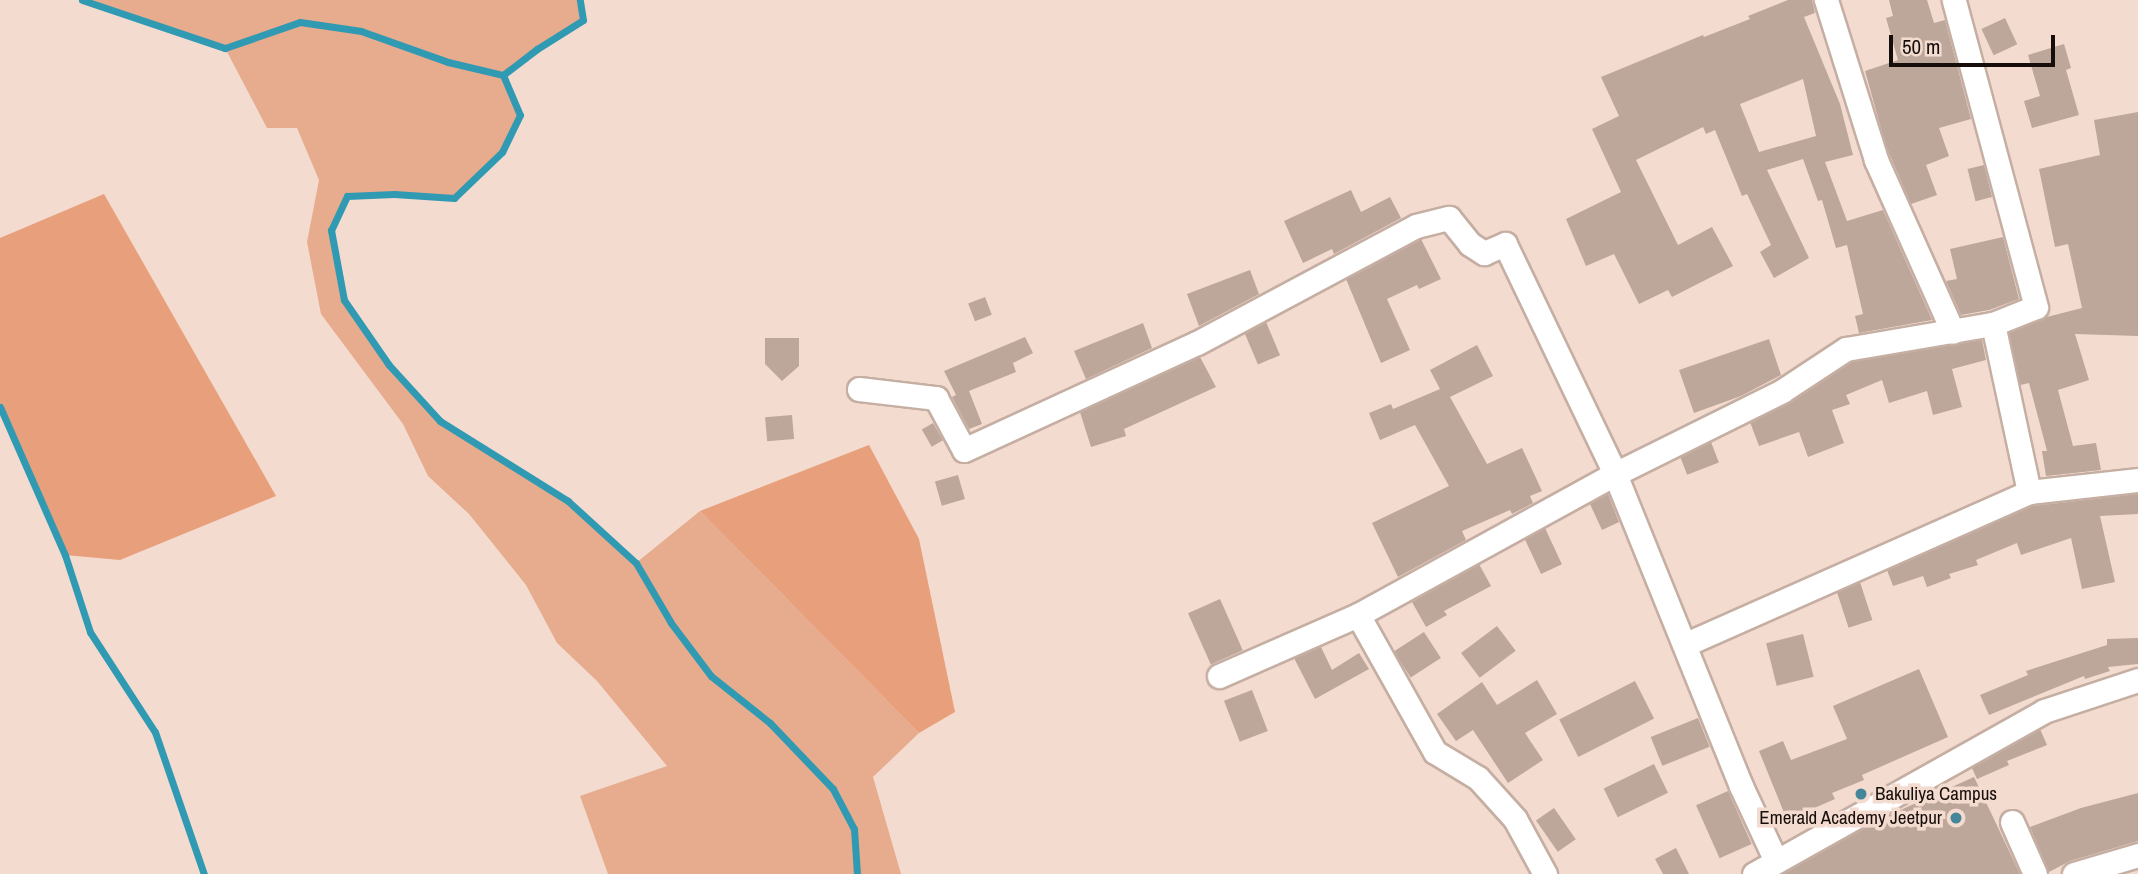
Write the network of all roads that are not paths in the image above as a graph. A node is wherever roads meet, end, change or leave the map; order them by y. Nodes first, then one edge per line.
1 (1826, 0) edge
2 (1954, 0) edge
3 (1993, 324) junction
4 (1953, 332) junction
5 (859, 389) dead end
6 (1615, 474) junction
7 (2138, 480) edge
8 (2029, 492) junction
9 (1358, 615) junction
10 (1686, 644) junction
11 (1219, 676) dead end
12 (2138, 680) edge
13 (2012, 822) dead end
14 (2138, 855) edge
15 (1776, 861) junction
16 (1545, 874) edge
17 (1754, 874) edge
18 (2035, 874) edge
19 (2074, 874) edge

1 - 4 street
2 - 3 street
3 - 4 street
3 - 8 street
4 - 6 street
5 - 6 street
6 - 9 street
6 - 10 street
7 - 8 street
8 - 10 street
9 - 11 street
9 - 16 street
10 - 15 street
12 - 15 street
13 - 18 street
14 - 19 street
15 - 17 street

